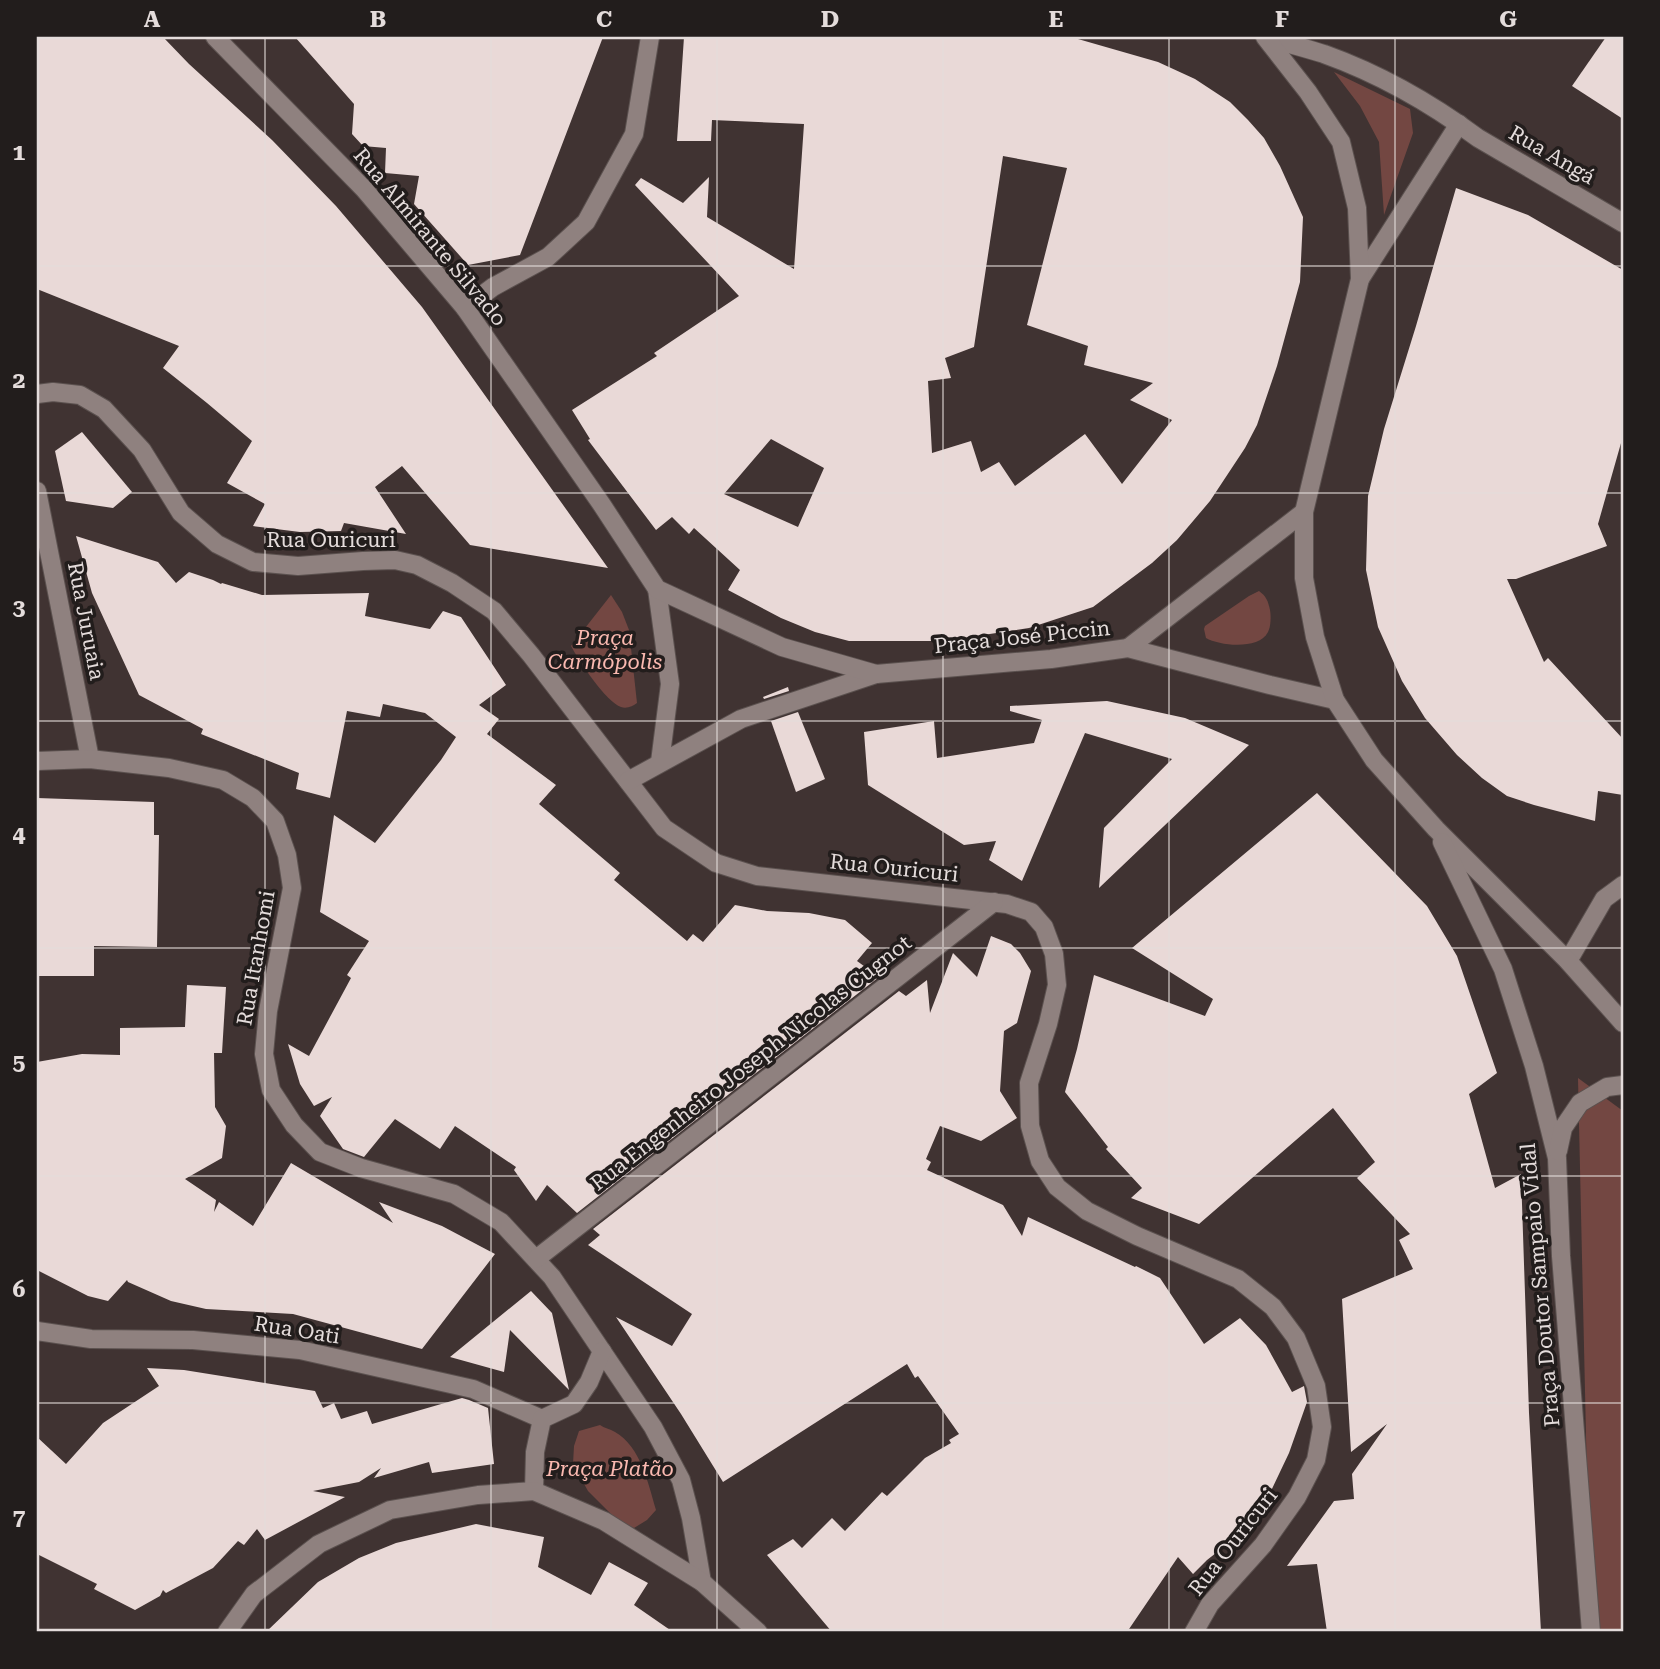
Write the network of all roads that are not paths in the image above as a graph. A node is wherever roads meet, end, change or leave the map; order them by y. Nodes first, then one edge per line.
1 (215, 37) edge
2 (650, 37) edge
3 (1265, 37) edge
4 (1459, 124) junction
5 (1623, 223) edge
6 (1360, 279) junction
7 (465, 308) junction
8 (37, 394) edge
9 (37, 491) edge
10 (1304, 512) junction
11 (656, 589) junction
12 (1128, 649) junction
13 (876, 674) junction
14 (1335, 700) junction
15 (90, 759) junction
16 (37, 761) edge
17 (660, 762) junction
18 (628, 781) junction
19 (1436, 829) junction
20 (1623, 885) edge
21 (994, 902) junction
22 (1568, 961) junction
23 (1623, 1023) edge
24 (1623, 1085) edge
25 (1557, 1158) junction
26 (536, 1259) junction
27 (37, 1331) edge
28 (602, 1351) junction
29 (542, 1419) junction
30 (534, 1491) junction
31 (702, 1582) junction
32 (227, 1632) edge
33 (758, 1632) edge
34 (1194, 1632) edge
35 (1591, 1632) edge

1 - 7 street, Rua Almirante Silvado
2 - 7 street
3 - 4 street, Rua Angá
3 - 6 street
4 - 5 street, Rua Angá
4 - 6 street
6 - 10 street
7 - 11 street, Rua Almirante Silvado
8 - 18 street, Rua Ouricuri
9 - 15 street, Rua Juruaia
10 - 12 street
10 - 14 street
11 - 13 street
11 - 17 street, Rua Almirante Silvado
12 - 13 street, Praça José Piccin
12 - 14 street, Praça José Piccin
13 - 17 street
14 - 19 street
15 - 16 street, Rua Itanhomi
15 - 26 street, Rua Itanhomi
17 - 18 street
18 - 21 street, Rua Ouricuri
19 - 22 street
19 - 25 street, Praça Doutor Sampaio Vidal
20 - 22 street
21 - 26 street, Rua Engenheiro Joseph Nicolas Cugnot
21 - 34 street, Rua Ouricuri
22 - 23 street
24 - 25 street
25 - 35 street, Praça Doutor Sampaio Vidal
26 - 28 street, Rua Itanhomi
27 - 29 street, Rua Oati
28 - 29 street
28 - 31 street
29 - 30 street
30 - 31 street
30 - 32 street
31 - 33 street

